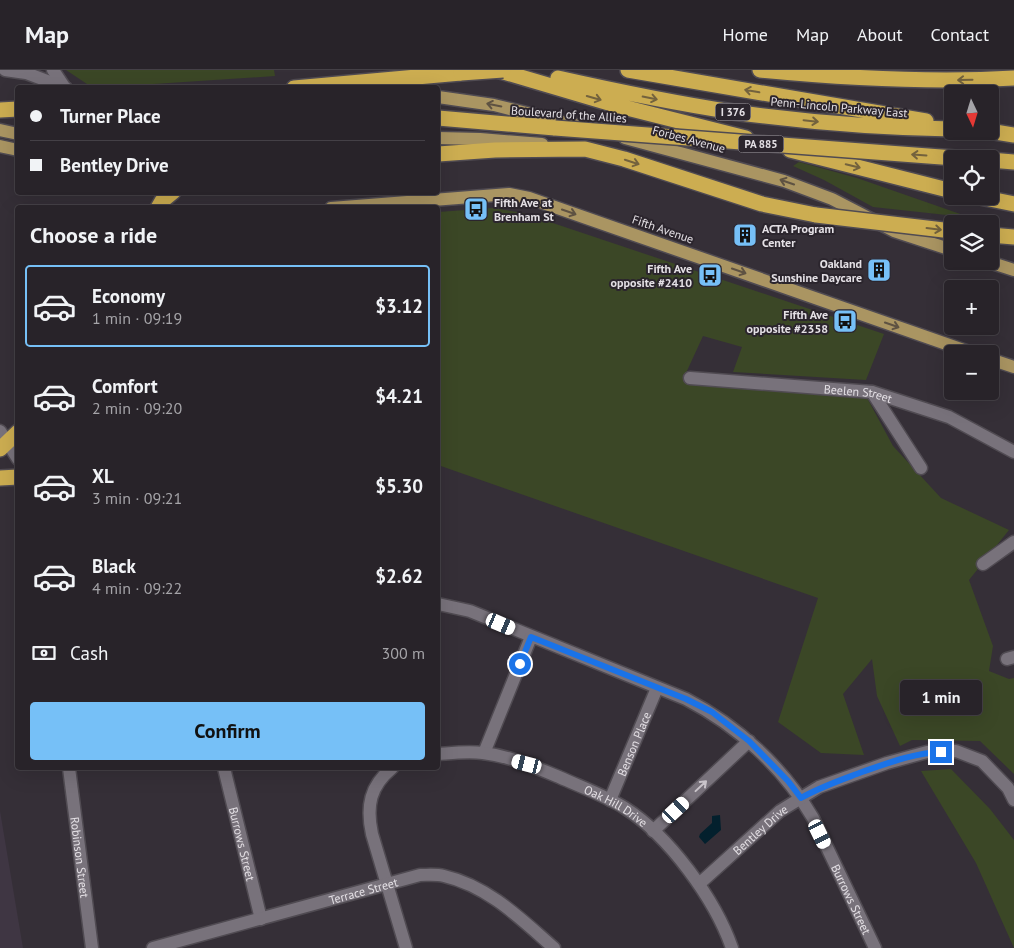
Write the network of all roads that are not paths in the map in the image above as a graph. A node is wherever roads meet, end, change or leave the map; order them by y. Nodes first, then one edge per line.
1 (6, 70) edge
2 (54, 70) edge
3 (497, 70) edge
4 (503, 70) edge
5 (517, 70) edge
6 (628, 70) edge
7 (760, 70) edge
8 (1014, 78) edge
9 (62, 85) edge
10 (64, 85) edge
11 (327, 85) edge
12 (440, 97) edge
13 (15, 109) edge
14 (0, 110) edge
15 (440, 118) edge
16 (0, 120) edge
17 (15, 120) edge
18 (440, 122) edge
19 (481, 123) junction
20 (944, 124) edge
21 (944, 129) edge
22 (0, 130) edge
23 (999, 130) edge
24 (1014, 130) edge
25 (999, 132) edge
26 (15, 133) edge
27 (1014, 135) edge
28 (440, 138) edge
29 (0, 146) edge
30 (15, 149) edge
31 (585, 149) junction
32 (440, 154) edge
33 (944, 157) edge
34 (999, 161) edge
35 (1014, 162) edge
36 (944, 189) edge
37 (170, 195) edge
38 (999, 201) edge
39 (1014, 204) edge
40 (160, 205) edge
41 (369, 205) edge
42 (944, 230) edge
43 (999, 236) edge
44 (1012, 238) edge
45 (944, 247) edge
46 (999, 265) edge
47 (1014, 270) edge
48 (949, 345) edge
49 (999, 362) edge
50 (1014, 367) edge
51 (690, 378) dead end
52 (872, 392) junction
53 (9, 438) edge
54 (15, 452) edge
55 (1014, 452) edge
56 (921, 468) dead end
57 (15, 477) edge
58 (0, 478) edge
59 (1014, 542) edge
60 (983, 564) dead end
61 (440, 604) edge
62 (531, 637) junction
63 (657, 688) junction
64 (749, 741) junction
65 (484, 753) junction
66 (440, 754) edge
67 (69, 770) edge
68 (224, 770) edge
69 (390, 770) edge
70 (801, 798) junction
71 (610, 800) junction
72 (1014, 800) edge
73 (653, 831) junction
74 (387, 883) junction
75 (699, 884) junction
76 (261, 919) junction
77 (92, 948) edge
78 (153, 948) edge
79 (406, 948) edge
80 (554, 948) edge
81 (732, 948) edge
82 (875, 948) edge

1 - 9 street
2 - 10 street
3 -> 36 highway
4 - 11 highway, bridge
5 -> 21 highway, Penn-Lincoln Parkway East / I 376
20 -> 6 highway
8 -> 7 highway
45 -> 12 main road, Forbes Avenue
13 - 14 highway
15 - 19 highway
16 - 17 highway
18 - 19 main road, Boulevard of the Allies / PA 885
33 -> 19 highway, Boulevard of the Allies / PA 885, bridge
22 - 26 main road
23 - 24 highway
25 - 27 highway
28 - 31 main road
29 - 30 main road
31 - 32 highway
31 -> 42 highway, bridge
34 - 35 highway
37 - 40 highway
38 - 39 highway
41 -> 48 main road, Fifth Avenue
43 - 44 highway
46 - 47 main road
49 - 50 main road
51 - 52 street, Beelen Street
52 - 55 street, Beelen Street
52 - 56 street
53 - 54 street
57 - 58 highway
59 - 60 street
61 - 62 street, Burrows Street
62 - 63 street, Burrows Street
62 - 65 street
63 - 64 street, Burrows Street
63 - 71 street, Benson Place
64 - 70 street, Burrows Street
73 -> 64 street
65 - 66 street, Oak Hill Drive
65 - 71 street, Oak Hill Drive
67 - 77 street, Robinson Street
68 - 76 street, Burrows Street
69 - 74 street
70 - 72 street, Bentley Drive
70 - 75 street, Bentley Drive
70 - 82 street, Burrows Street
71 - 73 street, Oak Hill Drive
73 - 75 street, Oak Hill Drive
74 - 76 street, Terrace Street
74 - 79 street
74 - 80 street, Terrace Street
75 - 81 street, Oak Hill Drive
76 - 78 street, Terrace Street

